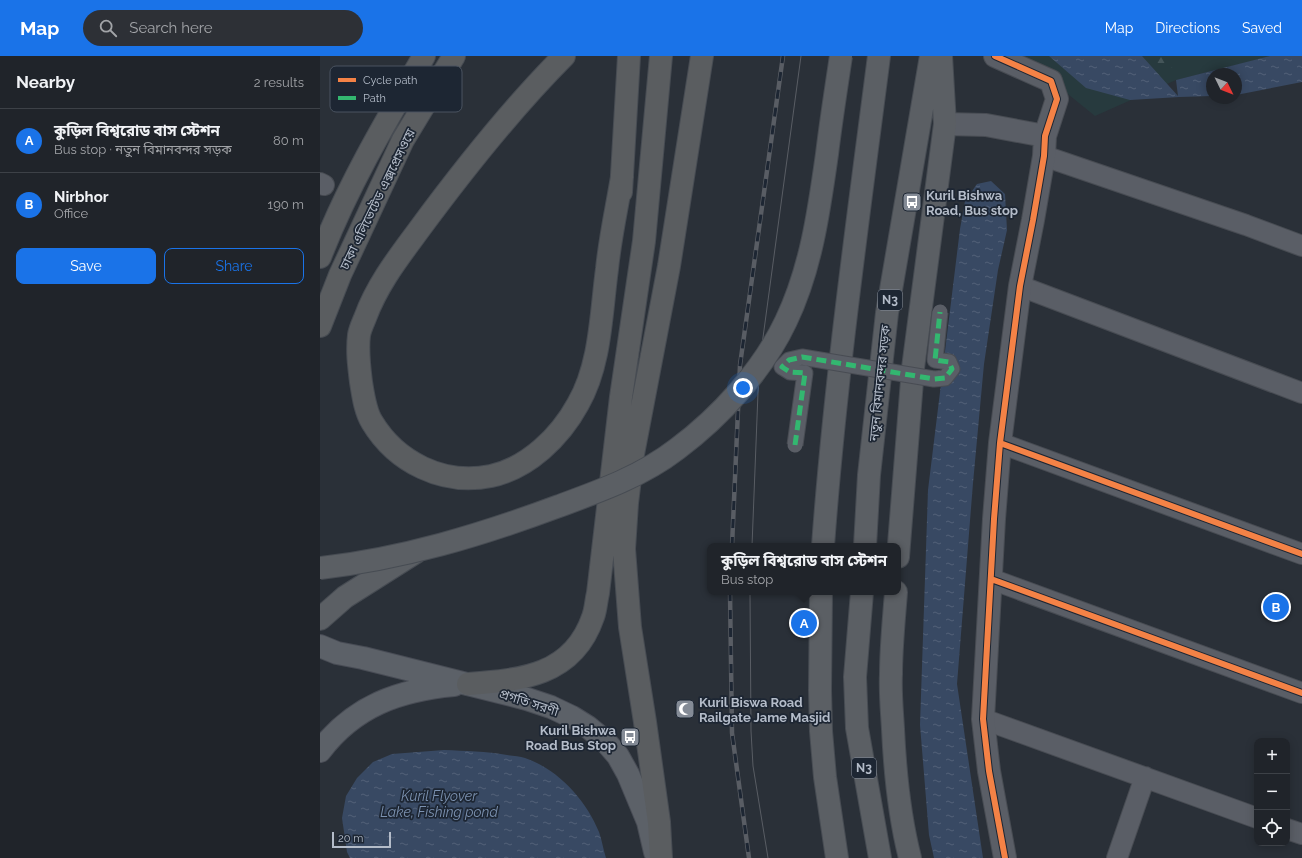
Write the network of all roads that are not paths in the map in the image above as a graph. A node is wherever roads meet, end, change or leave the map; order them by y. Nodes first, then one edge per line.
1 (424, 56) edge
2 (454, 56) edge
3 (564, 56) edge
4 (629, 56) edge
5 (661, 56) edge
6 (702, 56) edge
7 (841, 56) edge
8 (879, 56) edge
9 (931, 56) edge
10 (941, 56) edge
11 (995, 56) edge
12 (418, 66) edge
13 (448, 66) edge
14 (391, 112) edge
15 (421, 112) edge
16 (944, 124) junction
17 (1045, 146) junction
18 (622, 177) junction
19 (1302, 246) edge
20 (320, 257) edge
21 (1020, 286) junction
22 (940, 312) dead end
23 (320, 326) edge
24 (1302, 393) edge
25 (621, 397) junction
26 (1000, 443) junction
27 (795, 445) dead end
28 (823, 543) edge
29 (865, 543) edge
30 (899, 543) edge
31 (416, 551) junction
32 (1302, 554) edge
33 (320, 568) edge
34 (992, 579) junction
35 (821, 595) edge
36 (862, 595) edge
37 (896, 595) edge
38 (320, 619) edge
39 (320, 646) edge
40 (468, 684) junction
41 (1302, 693) edge
42 (984, 719) junction
43 (320, 752) edge
44 (1145, 777) junction
45 (1254, 817) edge
46 (1290, 830) edge
47 (1302, 834) edge
48 (657, 858) edge
49 (661, 858) edge
50 (837, 858) edge
51 (880, 858) edge
52 (910, 858) edge
53 (1006, 858) edge
54 (1117, 858) edge

1 - 12 highway, ঢাকা এলিভেটেড এক্সপ্রেসওয়ে
2 - 13 highway, ঢাকা এলিভেটেড এক্সপ্রেসওয়ে
3 - 18 highway
4 - 18 highway
5 - 25 highway
6 - 49 highway
7 - 31 highway, bridge
8 - 28 highway
9 - 29 highway, নতুন বিমানবন্দর সড়ক / N3
10 - 16 highway
11 - 17 street
14 - 20 highway, ঢাকা এলিভেটেড এক্সপ্রেসওয়ে
15 - 23 highway, ঢাকা এলিভেটেড এক্সপ্রেসওয়ে
16 - 17 street
16 - 30 highway
17 - 19 street
17 - 21 street
18 - 25 highway
21 - 24 street
21 - 26 street
22 - 27 street, bridge
25 - 40 highway
26 - 32 street
26 - 34 street
31 - 33 highway, bridge
31 - 38 highway
34 - 41 street
34 - 42 street
35 - 50 highway
36 - 51 highway, N3
37 - 52 highway
39 - 40 main road, প্রগতি সরণী
40 - 43 main road
40 - 48 main road, প্রগতি সরণী
42 - 44 street
42 - 53 street
44 - 45 street
44 - 54 street
46 - 47 street

